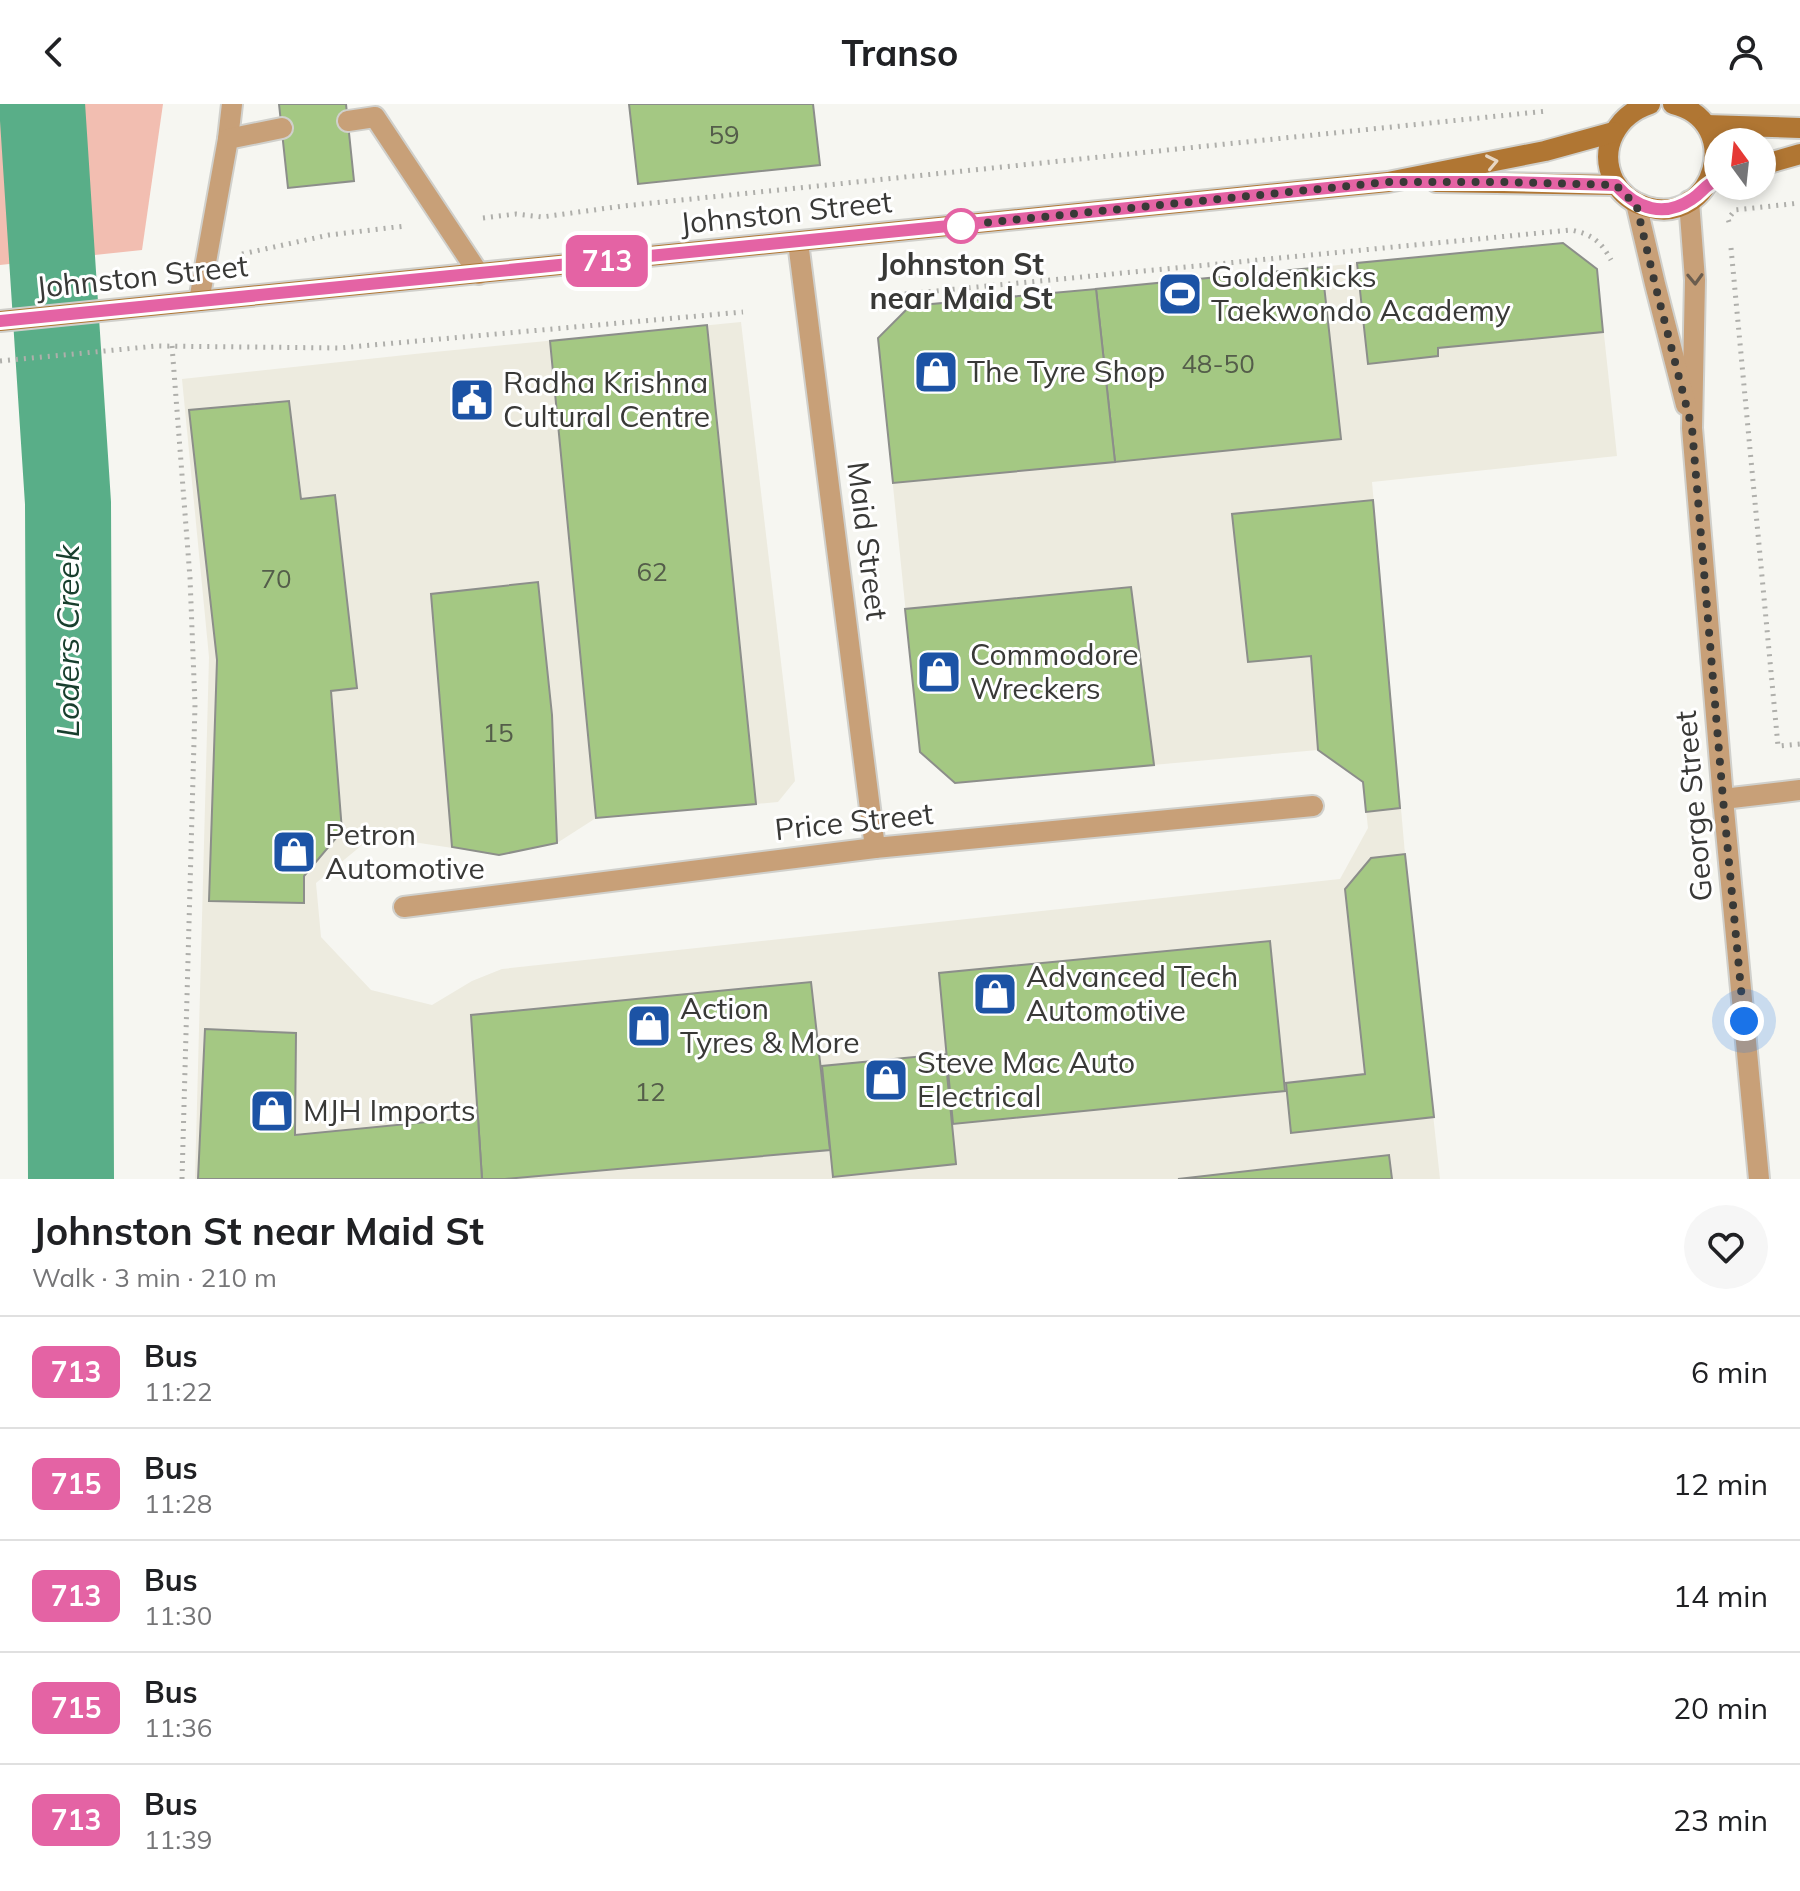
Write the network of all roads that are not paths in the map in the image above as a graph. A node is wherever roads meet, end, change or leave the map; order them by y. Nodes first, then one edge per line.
1 (232, 104) edge
2 (1650, 104) edge
3 (1673, 104) edge
4 (1696, 114) edge
5 (1621, 118) edge
6 (348, 121) dead end
7 (282, 128) dead end
8 (1800, 128) edge
9 (228, 139) junction
10 (1800, 154) edge
11 (1776, 161) edge
12 (1388, 182) junction
13 (1616, 185) junction
14 (1704, 190) edge
15 (1689, 201) junction
16 (1636, 203) junction
17 (798, 242) junction
18 (479, 274) junction
19 (199, 301) junction
20 (0, 321) edge
21 (1692, 428) junction
22 (1800, 790) edge
23 (1723, 799) junction
24 (1313, 806) dead end
25 (875, 848) junction
26 (404, 907) dead end
27 (1759, 1179) edge

1 - 9 street
2 - 5 street, Johnston Street
3 - 4 street
4 - 8 street
12 -> 5 street, Johnston Street
5 - 13 street
6 - 18 street
7 - 9 street
9 - 19 street
10 - 11 street
12 - 13 street, Johnston Street
12 - 17 street, Johnston Street
13 - 16 street
14 - 15 street
15 - 16 street
15 -> 21 street, George Street
16 - 21 street, George Street
17 - 18 street, Johnston Street
17 - 25 street, Maid Street
18 - 19 street, Johnston Street
19 - 20 street, Johnston Street
21 - 23 street, George Street
22 - 23 street
23 - 27 street, George Street
24 - 25 street, Price Street
25 - 26 street, Price Street

